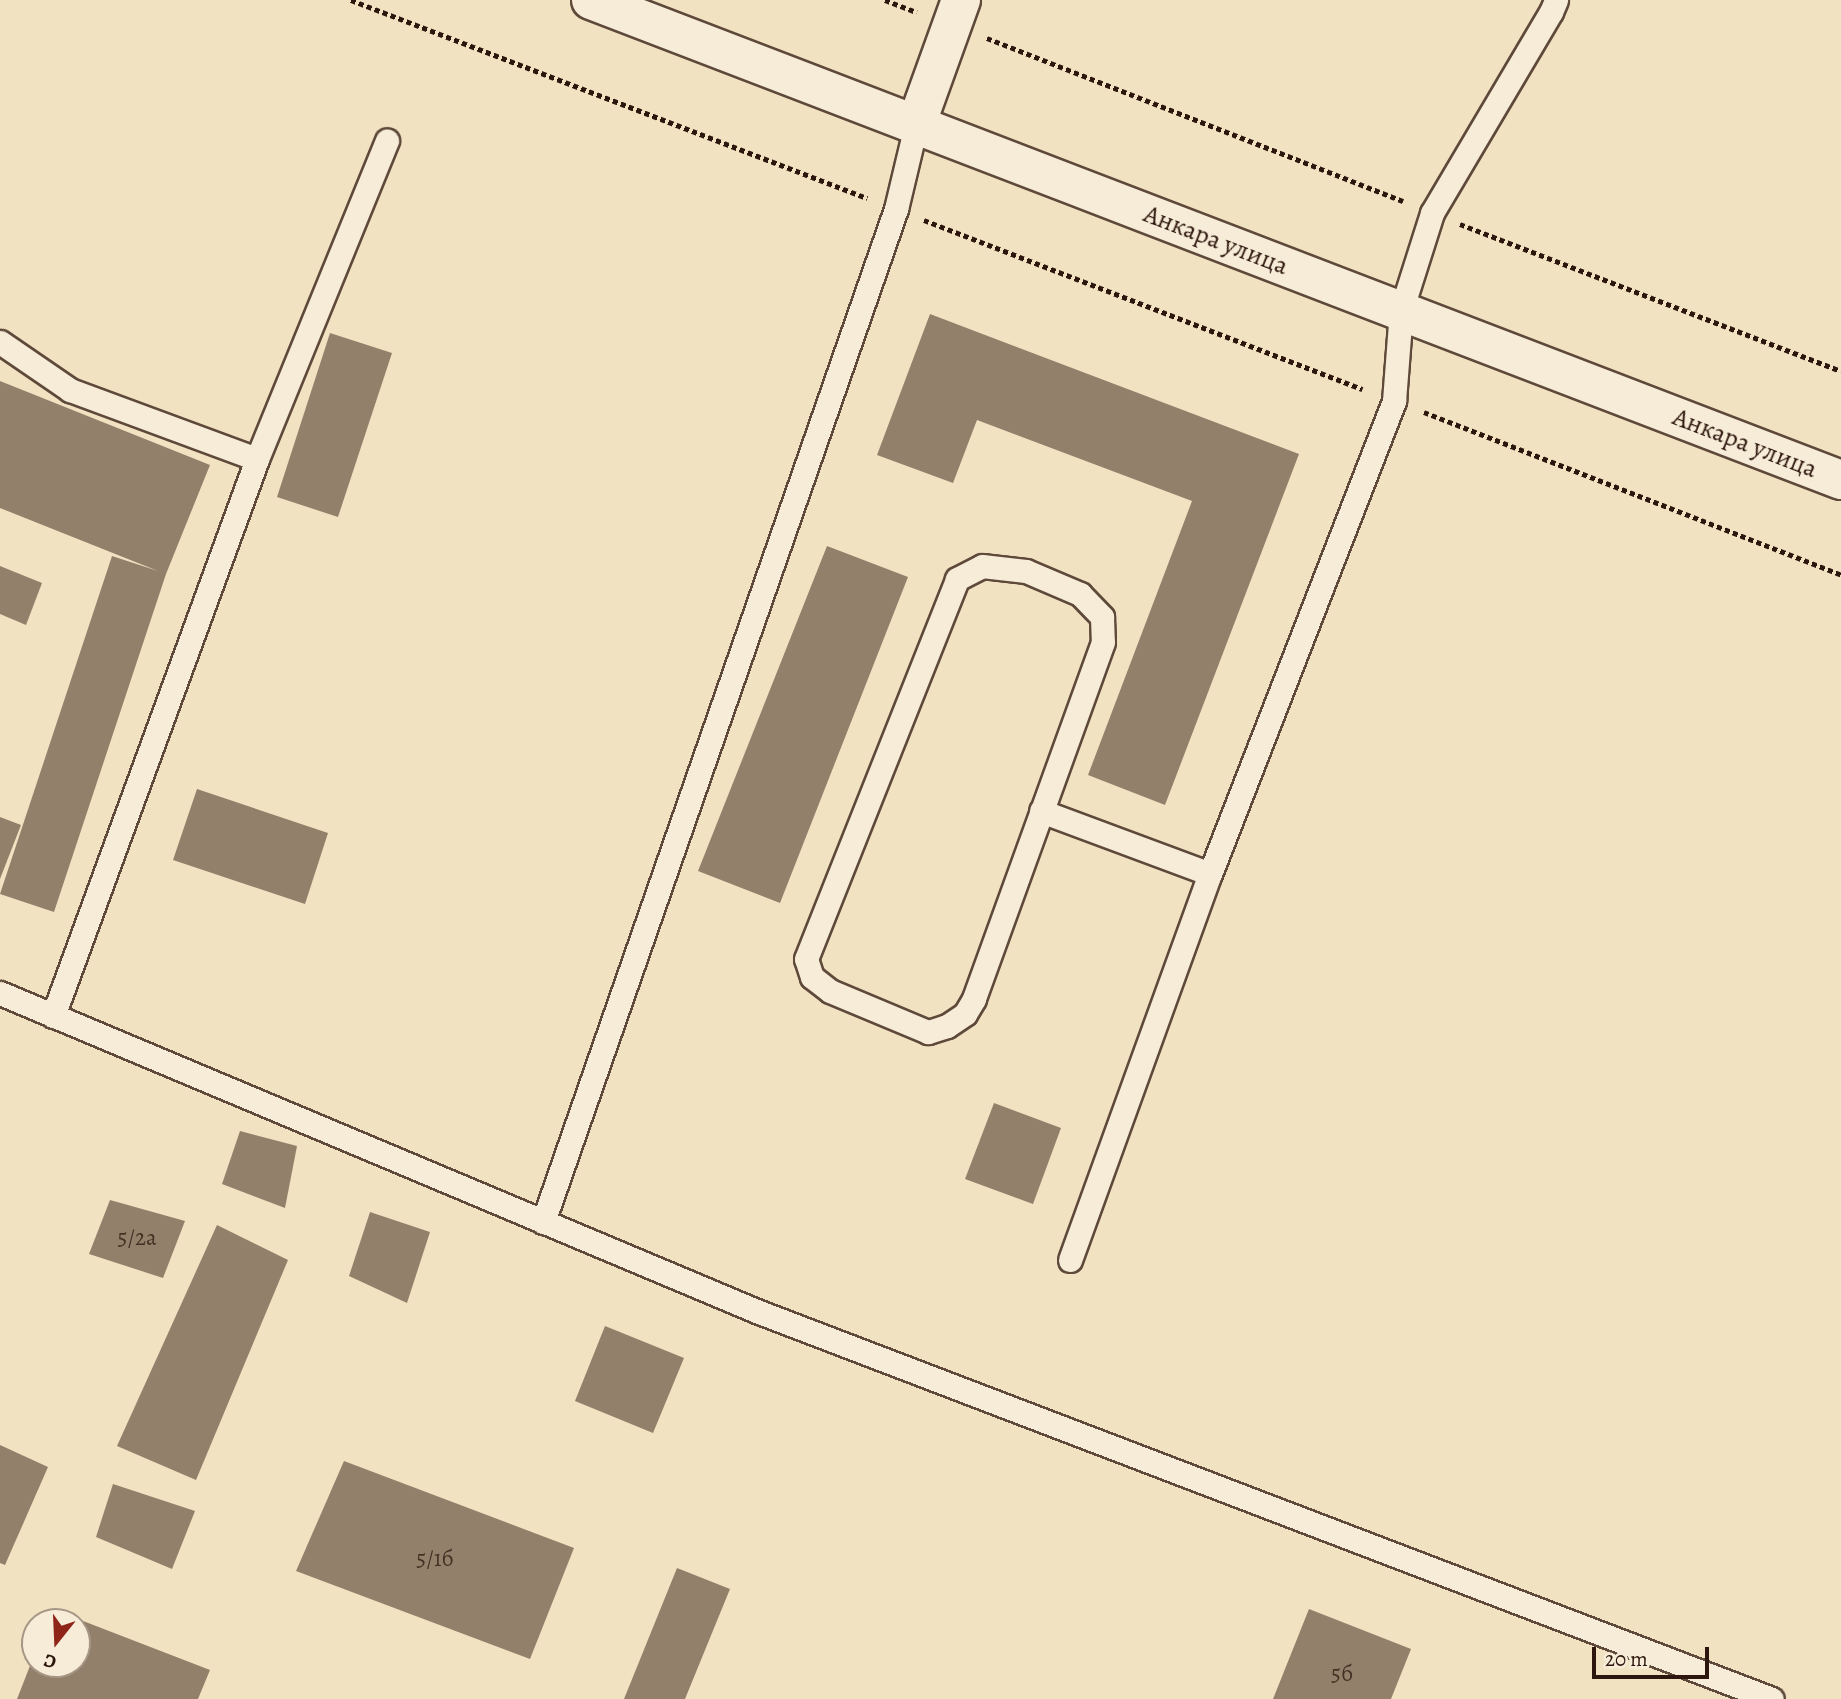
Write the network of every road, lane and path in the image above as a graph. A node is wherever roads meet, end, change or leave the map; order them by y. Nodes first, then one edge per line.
1 (351, 0) edge
2 (591, 0) edge
3 (885, 0) edge
4 (1556, 0) edge
5 (957, 12) edge
6 (916, 125) junction
7 (387, 141) dead end
8 (896, 209) junction
9 (1432, 213) junction
10 (1401, 311) junction
11 (0, 342) edge
12 (1841, 371) edge
13 (1394, 401) junction
14 (257, 459) junction
15 (1841, 480) edge
16 (1841, 575) edge
17 (1041, 811) junction
18 (1210, 874) junction
19 (0, 993) edge
20 (53, 1016) junction
21 (543, 1222) junction
22 (1070, 1260) dead end
23 (1772, 1699) edge

1 - 8 path
2 - 6 main road, Анкара улица
3 - 5 path
4 - 9 lane
5 - 6 main road
5 - 9 path
6 - 8 lane
6 - 10 main road, Анкара улица
7 - 14 lane
8 - 13 path
8 - 21 lane
9 - 10 lane
9 - 12 path
10 - 13 lane
10 - 15 main road, Анкара улица
11 - 14 lane
13 - 16 path
13 - 18 lane
14 - 20 lane
17 - 17 lane
17 - 18 lane
18 - 22 lane
19 - 20 lane
20 - 21 lane
21 - 23 lane

